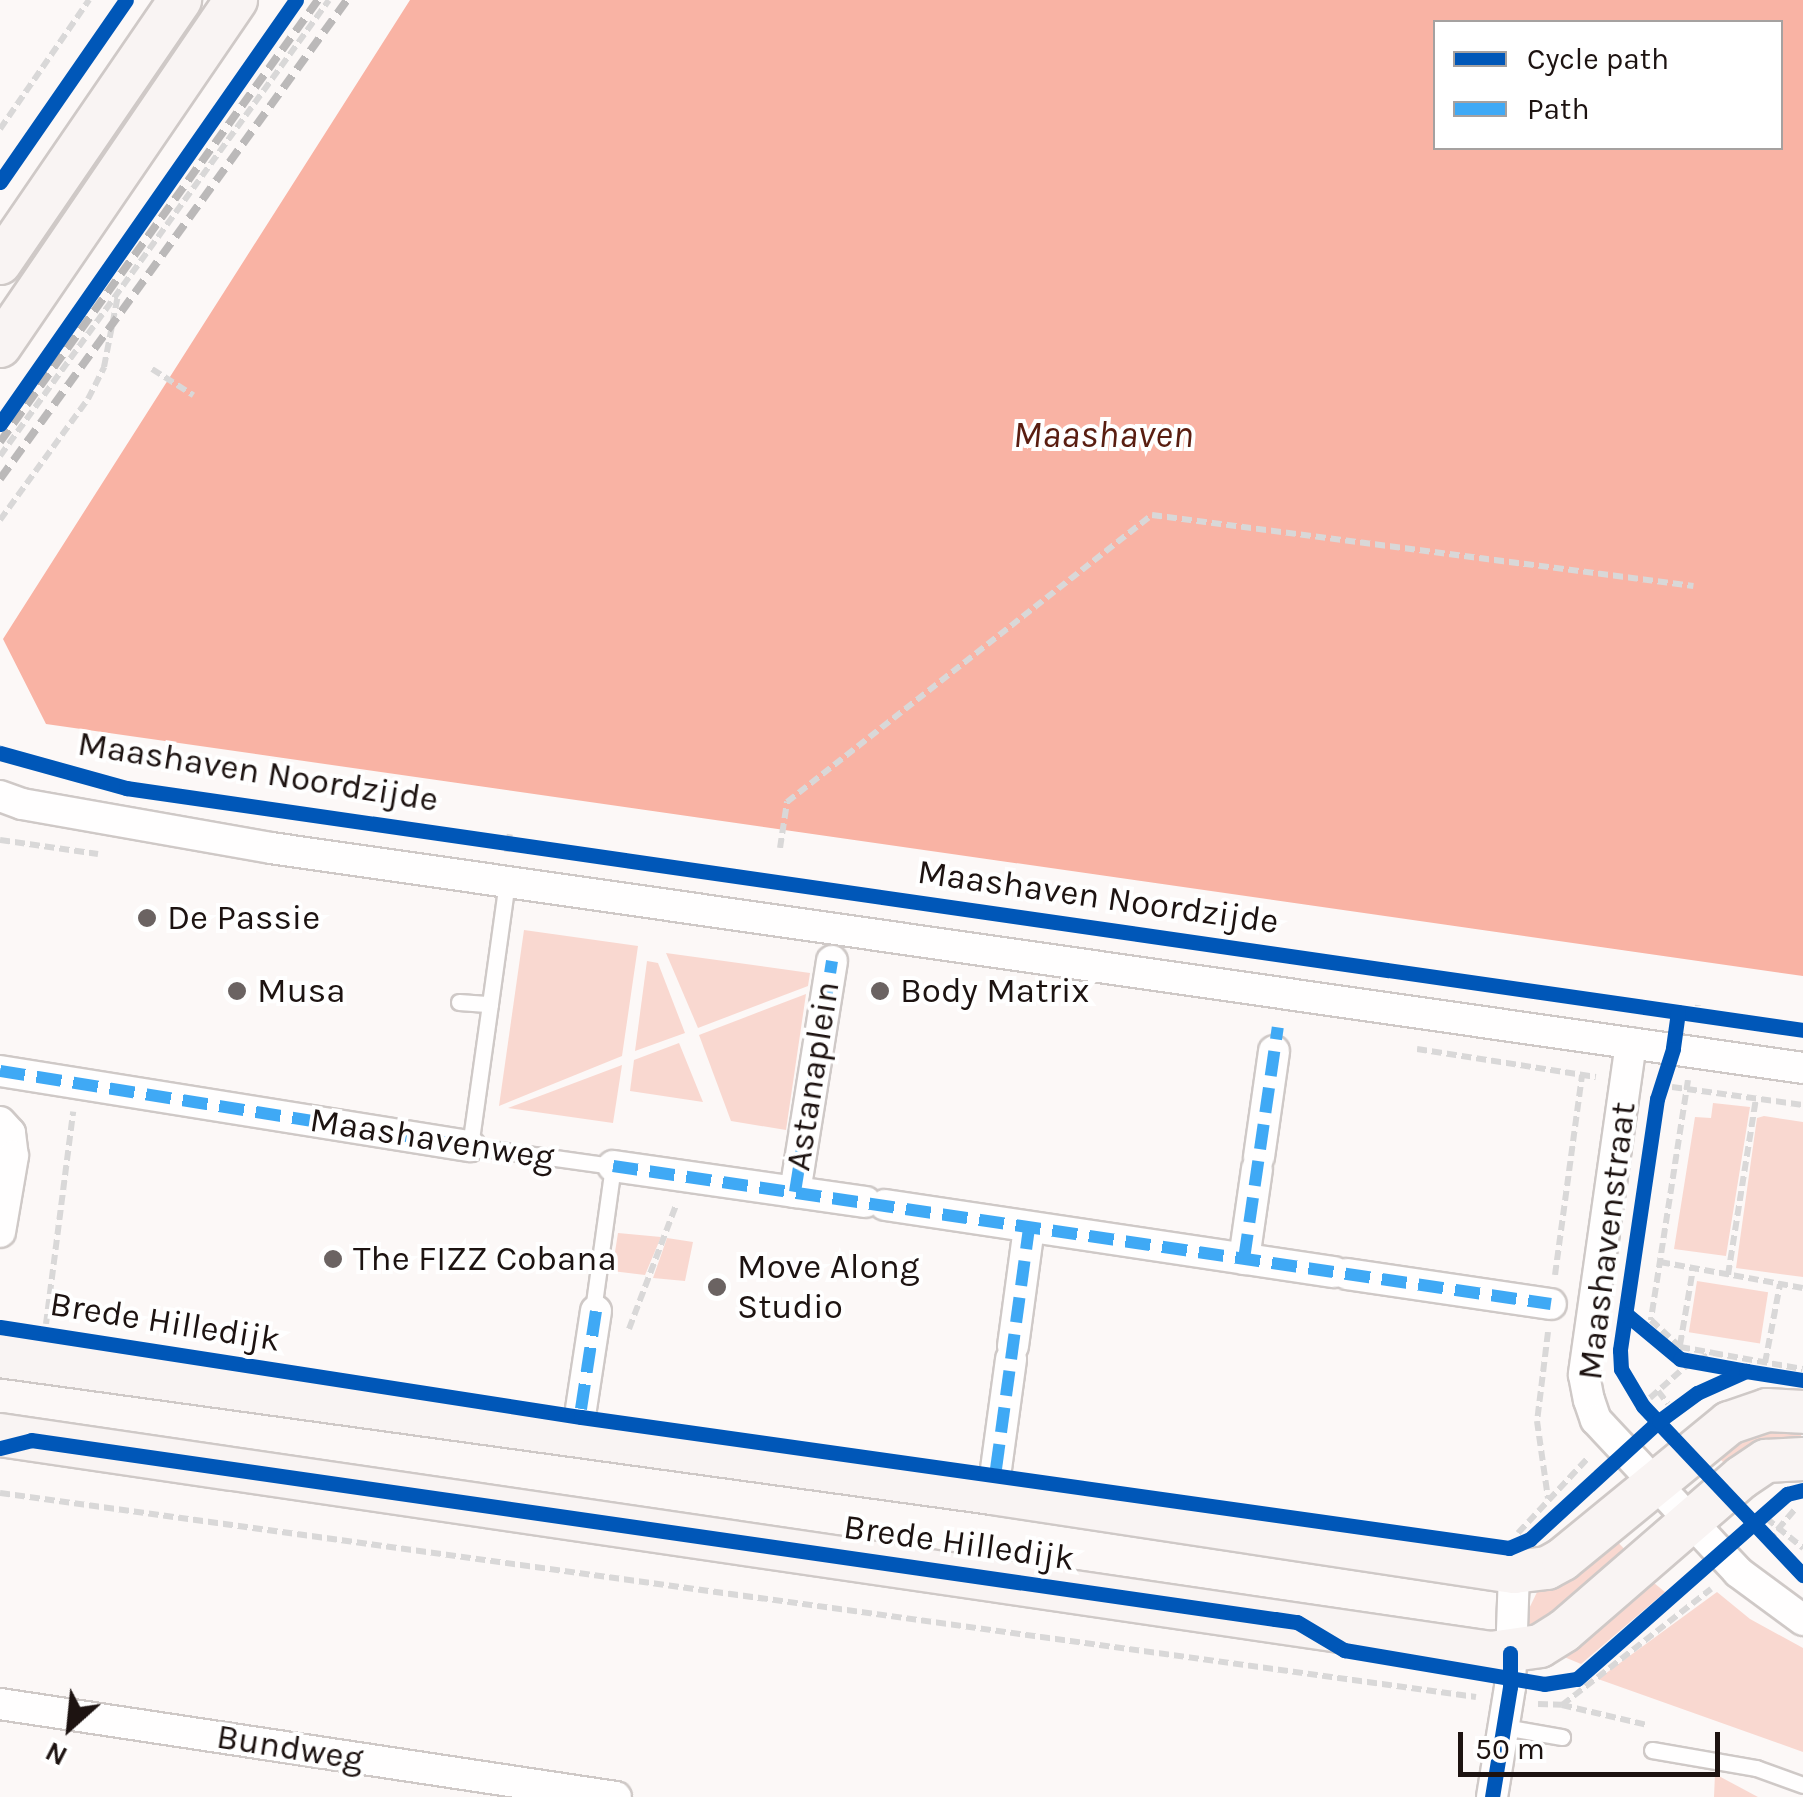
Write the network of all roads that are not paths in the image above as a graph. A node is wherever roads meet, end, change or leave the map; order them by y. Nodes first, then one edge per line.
1 (180, 0) edge
2 (236, 0) edge
3 (0, 263) edge
4 (0, 346) edge
5 (7, 802) edge
6 (507, 881) junction
7 (832, 961) dead end
8 (459, 1002) dead end
9 (490, 1004) junction
10 (1276, 1038) dead end
11 (1631, 1043) junction
12 (1803, 1068) edge
13 (0, 1072) edge
14 (0, 1122) edge
15 (470, 1146) junction
16 (613, 1166) junction
17 (795, 1192) junction
18 (1029, 1227) junction
19 (0, 1232) edge
20 (1244, 1259) junction
21 (1551, 1304) dead end
22 (591, 1310) joint
23 (34, 1337) edge
24 (580, 1409) dead end
25 (1803, 1412) edge
26 (0, 1435) edge
27 (996, 1469) dead end
28 (1800, 1482) edge
29 (1655, 1483) junction
30 (1690, 1521) junction
31 (1512, 1560) junction
32 (1803, 1620) edge
33 (1508, 1690) junction
34 (0, 1704) edge
35 (1562, 1737) dead end
36 (1652, 1750) dead end
37 (1803, 1784) edge
38 (580, 1794) edge
39 (616, 1797) edge
40 (1492, 1797) edge

1 - 3 street
2 - 4 street
5 - 6 street, Maashaven Noordzijde
6 - 9 lane
6 - 11 street, Maashaven Noordzijde
7 - 17 street, Astanaplein
8 - 9 lane
9 - 15 lane
10 - 20 street
11 - 12 street, Maashaven Noordzijde
11 - 29 street, Maashavenstraat
13 - 15 street, Maashavenweg
14 - 19 street
15 - 16 lane, Maashavenweg
16 - 17 street, Maashavenweg
16 - 22 lane
17 - 18 street, Maashavenweg
18 - 20 street, Maashavenweg
18 - 27 street
20 - 21 street, Maashavenweg
22 - 24 street
23 - 31 street, Brede Hilledijk
25 - 29 street, Brede Hilledijk
26 - 33 street, Brede Hilledijk
28 - 30 street, Brede Hilledijk
29 - 30 street, Maashavenstraat
29 - 31 street, Brede Hilledijk
30 - 32 street, Maashavenstraat
30 - 33 street, Brede Hilledijk
31 - 33 street
33 - 35 lane
33 - 40 street
34 - 38 street, Bundweg
36 - 37 lane
38 - 39 street, Bundweg

